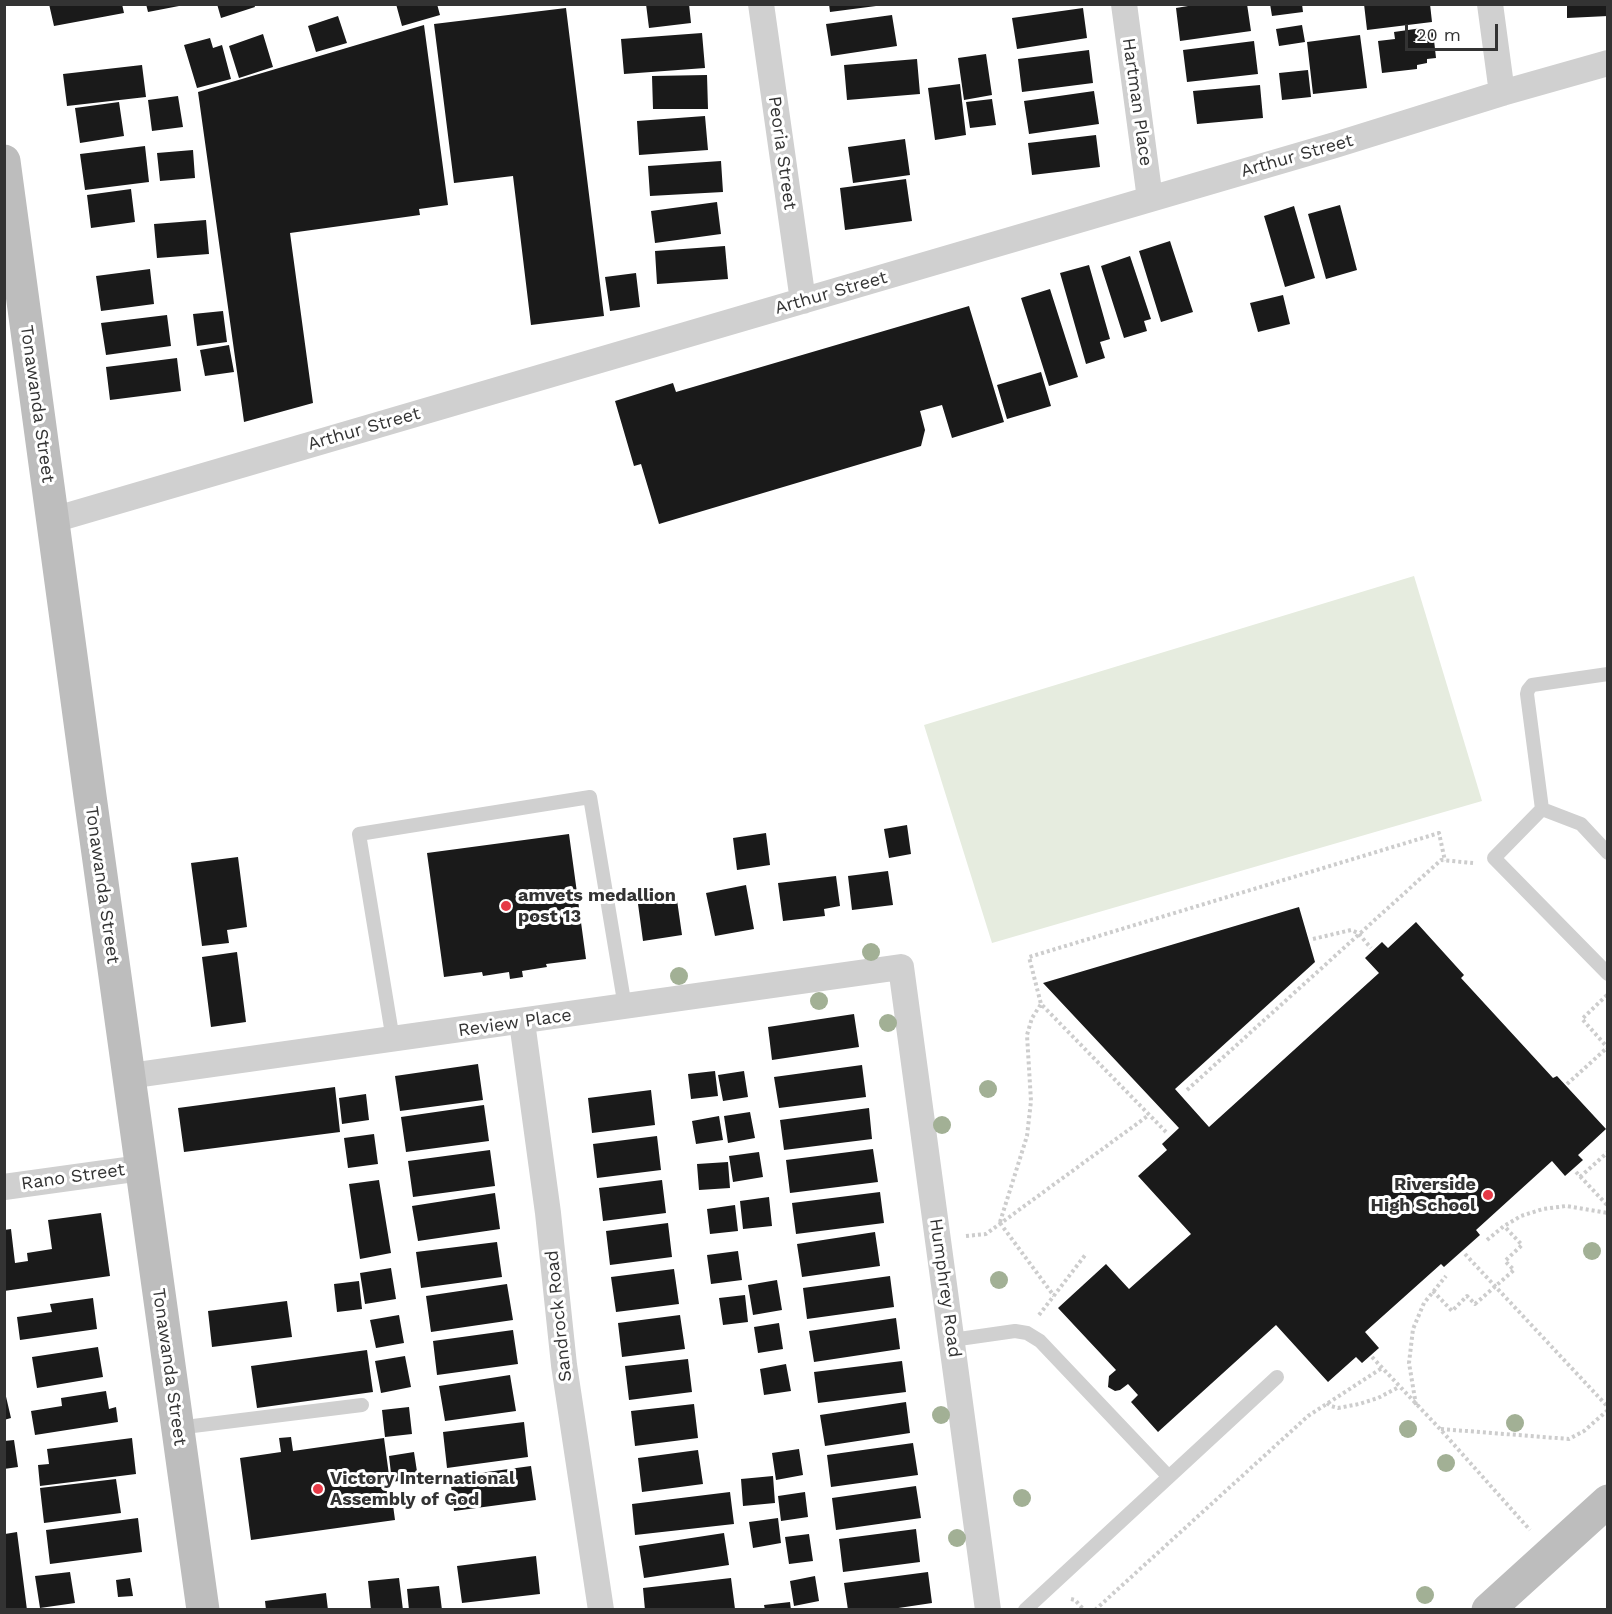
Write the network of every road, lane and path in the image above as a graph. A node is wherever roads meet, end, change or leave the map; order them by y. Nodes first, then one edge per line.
1 (761, 4) edge
2 (1124, 4) edge
3 (1490, 4) edge
4 (1608, 63) edge
5 (1502, 93) junction
6 (4, 161) edge
7 (1150, 199) junction
8 (803, 301) junction
9 (53, 520) junction
10 (1608, 674) edge
11 (1542, 809) junction
12 (1608, 853) edge
13 (1445, 861) junction
14 (1481, 864) dead end
15 (1358, 933) junction
16 (1313, 939) dead end
17 (1371, 948) dead end
18 (901, 967) joint
19 (1608, 974) edge
20 (1605, 997) dead end
21 (1041, 1004) junction
22 (625, 1007) junction
23 (522, 1022) junction
24 (393, 1040) junction
25 (1608, 1048) edge
26 (129, 1076) junction
27 (1567, 1084) dead end
28 (1187, 1090) dead end
29 (1149, 1115) junction
30 (1166, 1132) dead end
31 (1608, 1152) edge
32 (141, 1168) junction
33 (1576, 1172) dead end
34 (1580, 1177) junction
35 (4, 1187) edge
36 (1608, 1206) edge
37 (1608, 1213) edge
38 (1000, 1222) junction
39 (1504, 1226) junction
40 (966, 1236) dead end
41 (1487, 1240) dead end
42 (1086, 1254) dead end
43 (1465, 1254) dead end
44 (1446, 1276) dead end
45 (1495, 1286) junction
46 (1433, 1291) junction
47 (1054, 1296) junction
48 (1036, 1319) dead end
49 (952, 1340) junction
50 (1372, 1357) dead end
51 (1382, 1368) junction
52 (1277, 1377) dead end
53 (1398, 1387) junction
54 (1327, 1403) junction
55 (362, 1406) dead end
56 (1416, 1406) junction
57 (1608, 1409) edge
58 (177, 1428) junction
59 (1440, 1429) junction
60 (1169, 1477) junction
61 (1608, 1501) edge
62 (1531, 1531) dead end
63 (1065, 1600) dead end
64 (202, 1610) edge
65 (601, 1610) edge
66 (988, 1610) edge
67 (1025, 1610) edge
68 (1084, 1610) edge
69 (1095, 1610) edge
70 (1488, 1610) edge

1 - 8 street, Peoria Street
2 - 7 street, Hartman Place
3 - 5 street
4 - 5 street, Arthur Street
5 - 7 street, Arthur Street
6 - 9 street, Tonawanda Street
7 - 8 street, Arthur Street
8 - 9 street, Arthur Street
9 - 26 street, Tonawanda Street
10 - 11 lane
11 - 12 lane
11 - 19 lane
13 - 14 path
13 - 15 path
13 - 21 path
15 - 16 path
15 - 17 path
15 - 28 path
18 - 22 street, Review Place
18 - 49 street, Humphrey Road
20 - 25 path
21 - 29 path
21 - 38 path
22 - 23 street, Review Place
22 - 24 lane
23 - 24 street, Review Place
23 - 65 street, Sandrock Road
24 - 26 street, Review Place
25 - 27 path
26 - 32 street, Tonawanda Street
29 - 30 path
29 - 38 path
31 - 34 path
32 - 35 street, Rano Street
32 - 58 street, Tonawanda Street
33 - 34 path
34 - 36 path
37 - 39 path
38 - 40 path
38 - 47 path
39 - 41 path
39 - 45 path
42 - 47 path
43 - 45 path
44 - 46 path
45 - 46 path
45 - 57 path
46 - 56 path
47 - 48 path
49 - 60 lane
49 - 66 street, Humphrey Road
50 - 51 path
51 - 53 path
51 - 54 path
52 - 60 lane
53 - 54 path
53 - 56 path
54 - 69 path
55 - 58 lane
56 - 59 path
57 - 59 path
58 - 64 street, Tonawanda Street
59 - 62 path
60 - 67 lane
61 - 70 street
63 - 68 path

